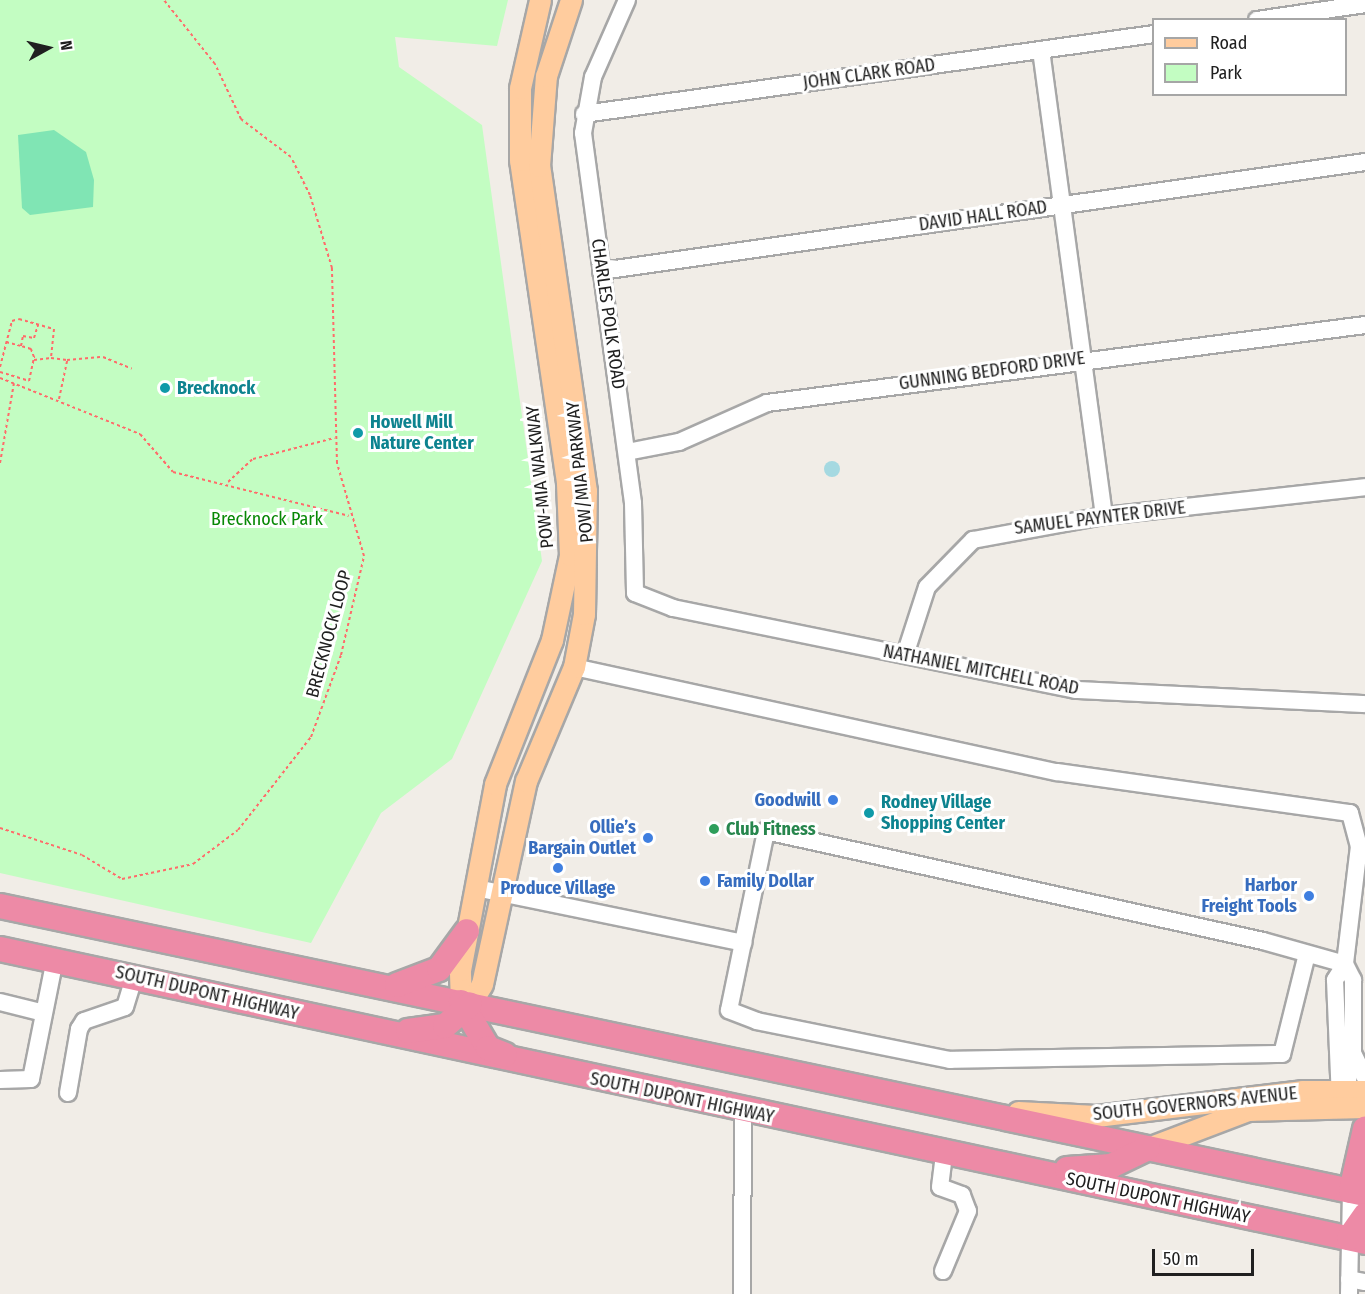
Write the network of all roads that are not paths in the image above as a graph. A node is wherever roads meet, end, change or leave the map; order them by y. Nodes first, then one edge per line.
1 (540, 0) edge
2 (571, 0) edge
3 (627, 0) edge
4 (1365, 4) edge
5 (1270, 18) edge
6 (1152, 34) edge
7 (1041, 50) junction
8 (584, 114) junction
9 (1365, 162) edge
10 (1062, 204) junction
11 (601, 271) junction
12 (1365, 326) edge
13 (1084, 358) junction
14 (627, 452) junction
15 (1365, 487) edge
16 (1104, 516) junction
17 (673, 608) joint
18 (905, 655) junction
19 (545, 658) junction
20 (574, 667) junction
21 (1365, 704) edge
22 (476, 888) junction
23 (502, 894) junction
24 (7, 905) edge
25 (467, 931) junction
26 (743, 943) junction
27 (0, 949) edge
28 (1307, 954) junction
29 (55, 959) junction
30 (1345, 964) junction
31 (134, 977) junction
32 (389, 987) junction
33 (0, 1002) edge
34 (465, 1006) junction
35 (44, 1013) junction
36 (1335, 1016) junction
37 (385, 1033) junction
38 (1353, 1054) junction
39 (523, 1063) junction
40 (1365, 1078) edge
41 (0, 1080) edge
42 (68, 1093) dead end
43 (1274, 1094) junction
44 (1348, 1095) edge
45 (954, 1106) junction
46 (1365, 1107) edge
47 (743, 1111) junction
48 (1363, 1147) edge
49 (1148, 1148) junction
50 (944, 1153) junction
51 (1011, 1167) junction
52 (1358, 1193) edge
53 (1365, 1215) edge
54 (1357, 1240) edge
55 (943, 1271) dead end
56 (1355, 1285) edge
57 (742, 1294) edge

1 - 19 main road, POW/MIA PARKWAY
2 - 20 main road, POW/MIA PARKWAY
3 - 8 street, CHARLES POLK ROAD
4 - 5 street
6 - 7 street, JOHN CLARK ROAD
7 - 8 street, JOHN CLARK ROAD
7 - 10 street
8 - 11 street, CHARLES POLK ROAD
9 - 10 street, DAVID HALL ROAD
10 - 11 street, DAVID HALL ROAD
10 - 13 street
11 - 14 street, CHARLES POLK ROAD
12 - 13 street, GUNNING BEDFORD DRIVE
13 - 14 street, GUNNING BEDFORD DRIVE
13 - 16 street
14 - 17 street, CHARLES POLK ROAD
15 - 16 street, SAMUEL PAYNTER DRIVE
16 - 18 street, SAMUEL PAYNTER DRIVE
17 - 18 street, NATHANIEL MITCHELL ROAD
18 - 21 street, NATHANIEL MITCHELL ROAD
19 - 20 main road
19 - 22 main road, POW/MIA PARKWAY
20 - 23 main road, POW/MIA PARKWAY
20 - 30 street
22 - 23 street
22 - 25 main road, POW/MIA PARKWAY
23 - 26 street
23 - 34 main road, POW/MIA PARKWAY
24 - 32 highway
25 - 32 highway
25 - 34 main road, POW/MIA PARKWAY
26 - 28 street
26 - 28 street
27 - 29 highway, SOUTH DUPONT HIGHWAY
28 - 30 street
29 - 31 highway, SOUTH DUPONT HIGHWAY
29 - 35 street
30 - 36 street
30 - 38 street
31 - 37 highway, SOUTH DUPONT HIGHWAY
31 - 42 street
32 - 34 highway
33 - 35 street
34 - 37 highway
34 - 39 highway
34 - 45 highway
35 - 41 street
36 - 43 street
36 - 44 street
37 - 39 highway, SOUTH DUPONT HIGHWAY
38 - 40 street
38 - 44 street
39 - 47 highway, SOUTH DUPONT HIGHWAY
43 - 44 main road, SOUTH GOVERNORS AVENUE
43 - 45 main road, SOUTH GOVERNORS AVENUE
44 - 46 main road, SOUTH GOVERNORS AVENUE
44 - 49 main road, SOUTH GOVERNORS AVENUE
45 - 49 highway
47 - 50 highway, SOUTH DUPONT HIGHWAY
47 - 57 street
48 - 52 highway
49 - 51 highway
49 - 52 highway
50 - 51 highway, SOUTH DUPONT HIGHWAY
50 - 55 street
51 - 54 highway, SOUTH DUPONT HIGHWAY
52 - 54 street
53 - 54 highway
54 - 56 street

